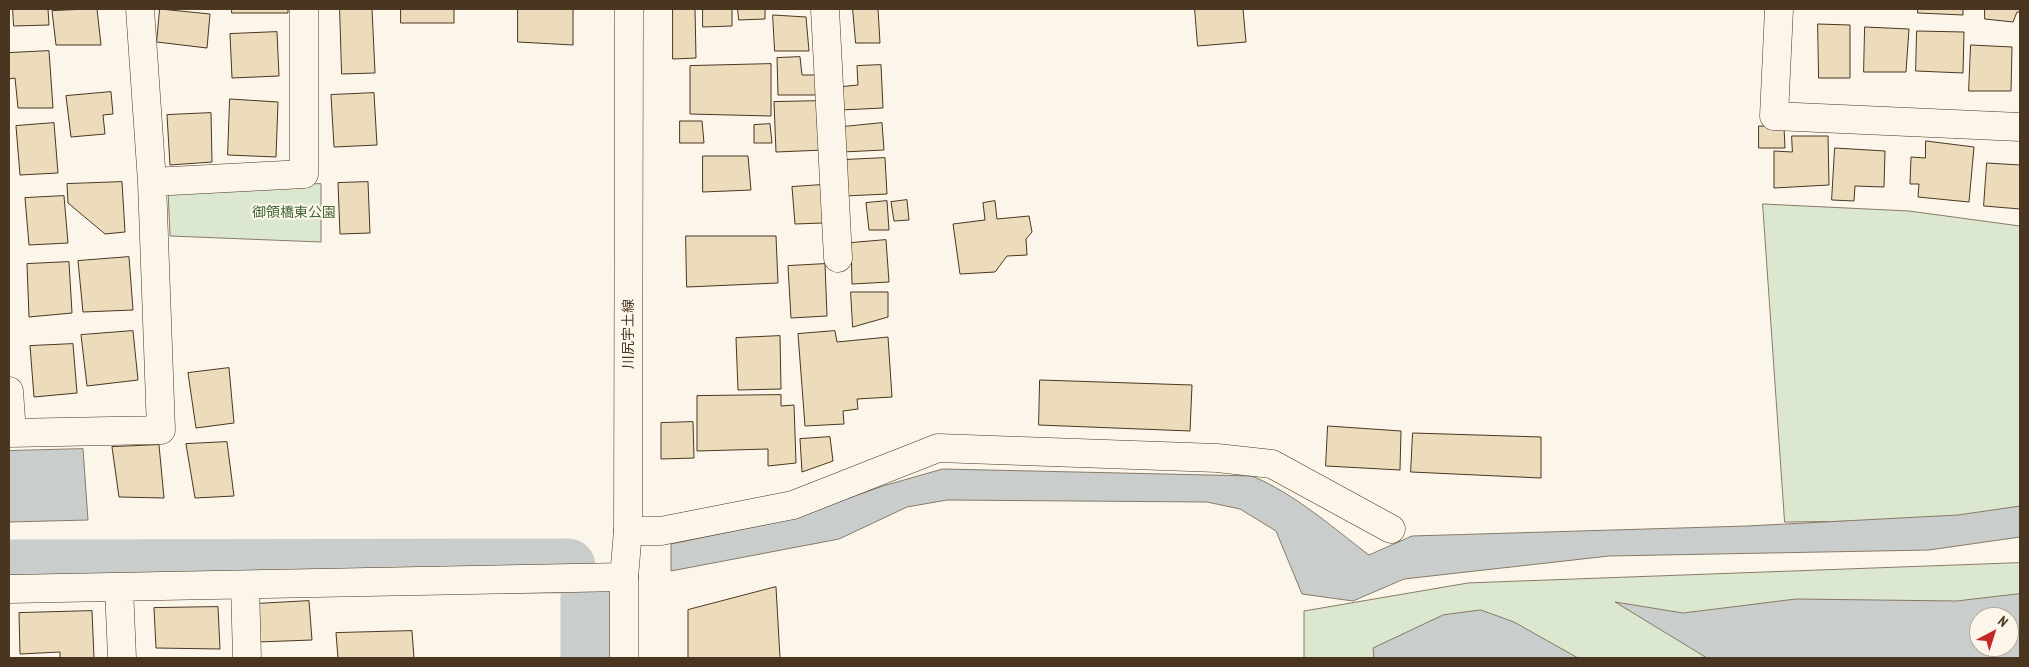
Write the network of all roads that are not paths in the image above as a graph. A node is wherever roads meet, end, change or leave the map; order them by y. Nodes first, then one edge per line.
1 (141, 9) edge
2 (304, 9) edge
3 (629, 9) edge
4 (825, 9) edge
5 (1779, 9) edge
6 (2020, 127) edge
7 (152, 182) junction
8 (838, 258) dead end
9 (9, 391) edge
10 (10, 433) edge
11 (1391, 529) dead end
12 (628, 531) junction
13 (624, 577) junction
14 (245, 585) junction
15 (119, 587) junction
16 (9, 589) edge
17 (122, 658) edge
18 (248, 658) edge
19 (624, 658) edge

1 - 7 street
2 - 7 street
3 - 12 street, 川尻宇土線
4 - 8 street
5 - 6 street
7 - 10 street
9 - 10 street
11 - 12 street
12 - 13 street, 川尻宇土線
13 - 14 street
13 - 19 street, 川尻宇土線
14 - 15 street
14 - 18 street
15 - 16 street
15 - 17 street

